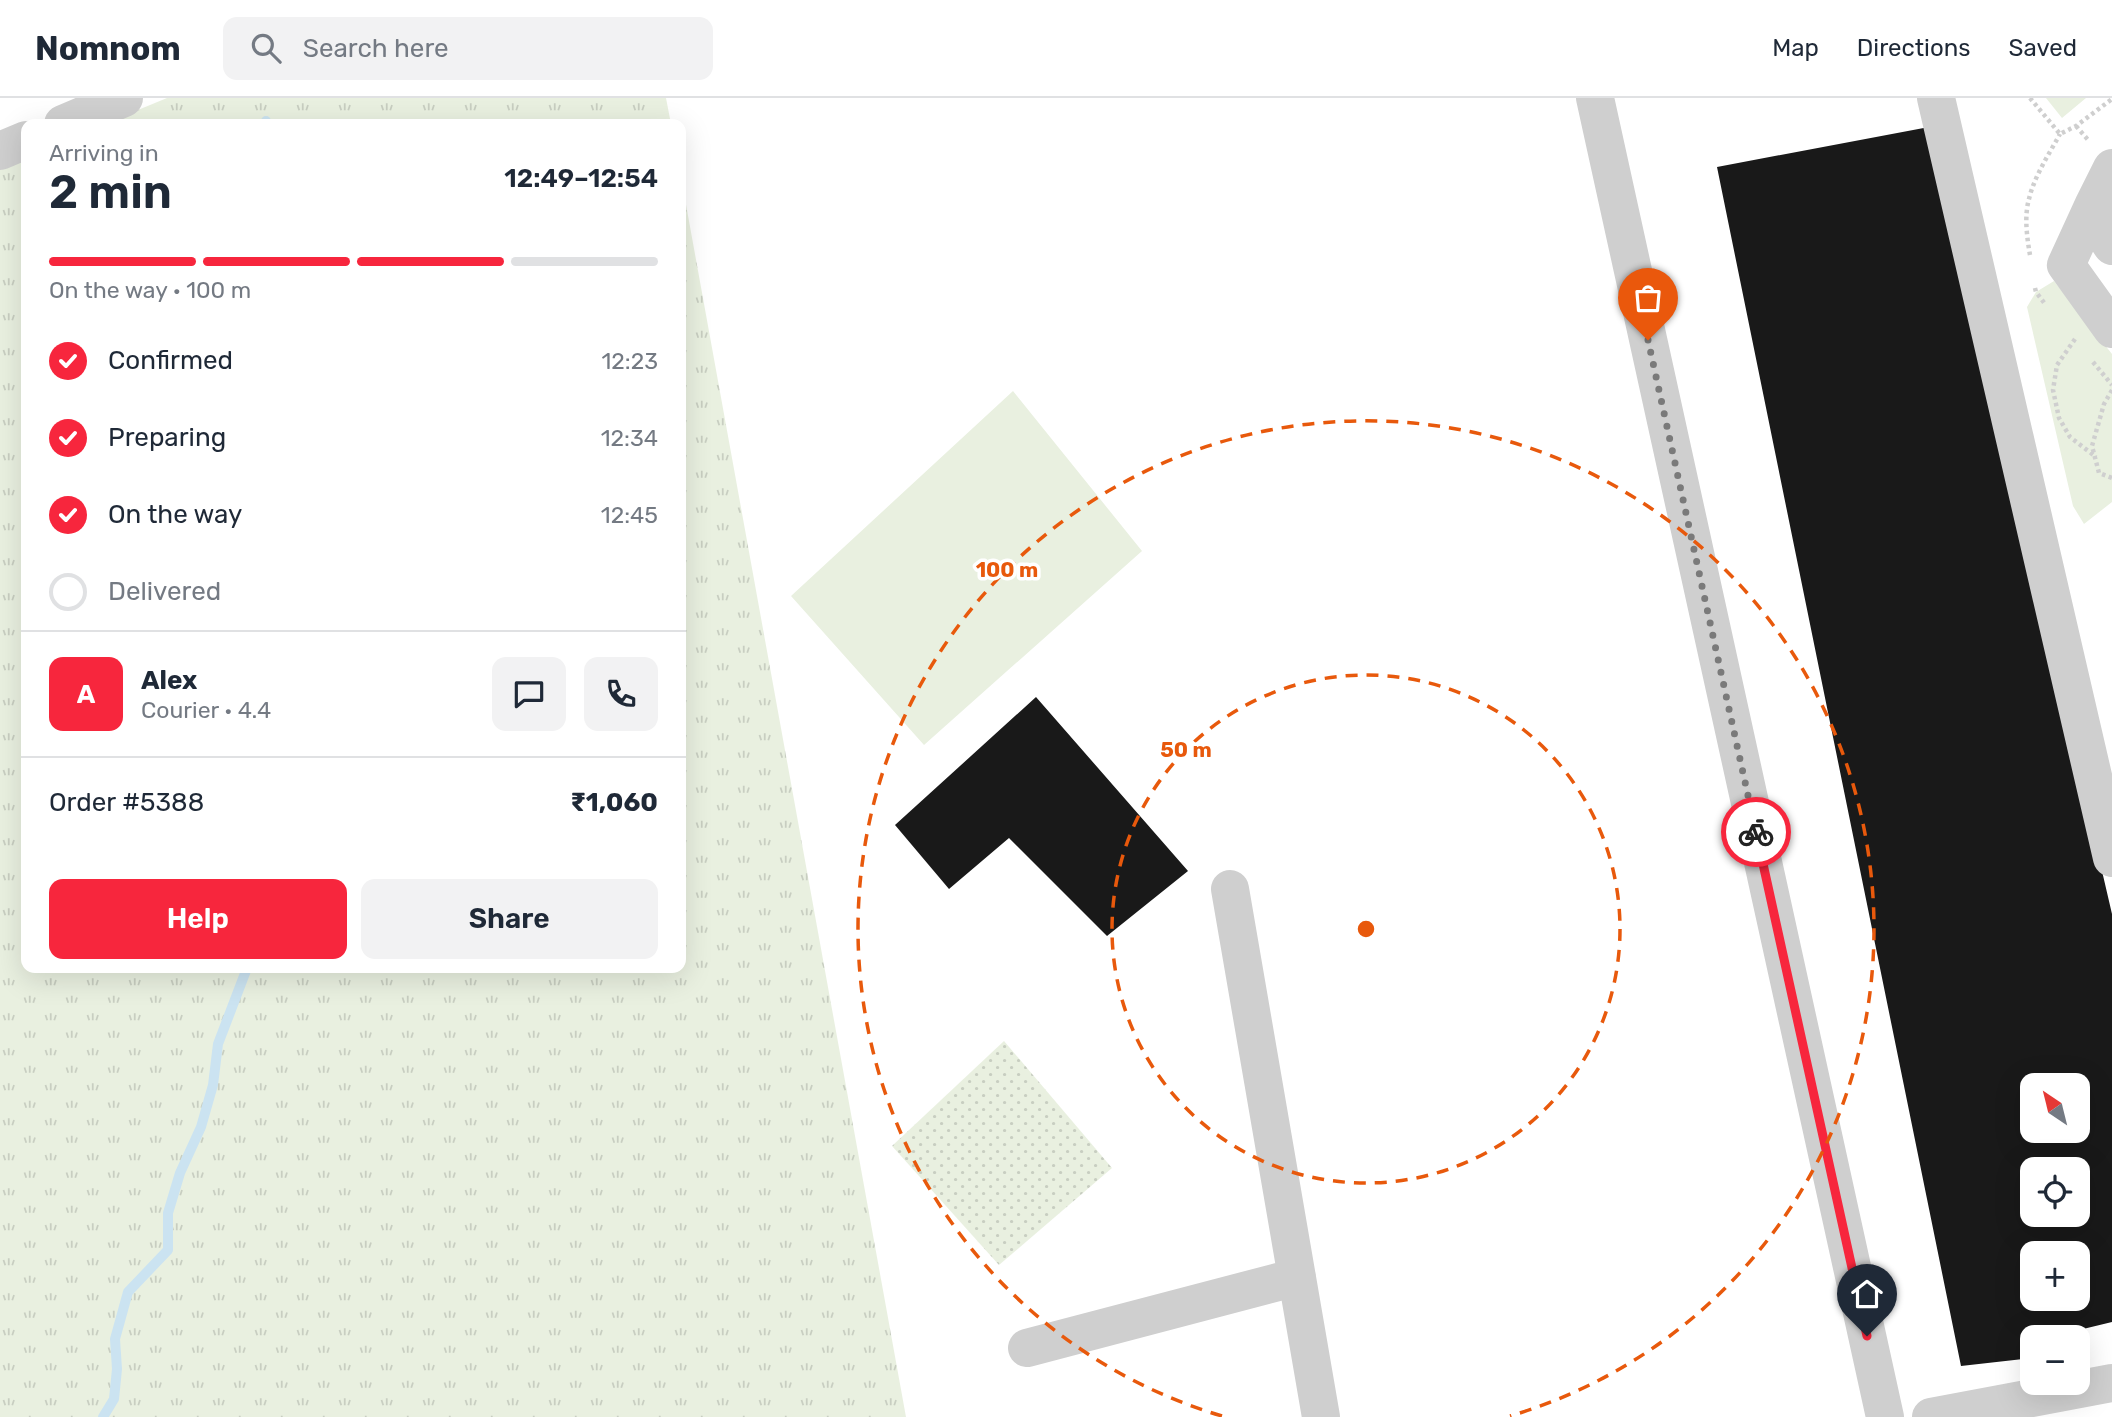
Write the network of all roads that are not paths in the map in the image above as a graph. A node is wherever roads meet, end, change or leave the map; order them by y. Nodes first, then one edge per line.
1 (124, 98) edge
2 (1595, 98) edge
3 (1937, 98) edge
4 (75, 119) edge
5 (21, 142) edge
6 (0, 151) edge
7 (2112, 167) edge
8 (2094, 204) junction
9 (2112, 246) edge
10 (2112, 329) edge
11 (2112, 858) edge
12 (1230, 889) dead end
13 (1297, 1278) junction
14 (1027, 1348) dead end
15 (2112, 1383) edge
16 (1321, 1417) edge
17 (1885, 1417) edge
18 (1931, 1417) edge

1 - 4 street
2 - 17 street
3 - 11 street
5 - 6 street
7 - 8 street
8 - 9 street
8 - 10 street
12 - 13 street
13 - 14 street
13 - 16 street
15 - 18 street

